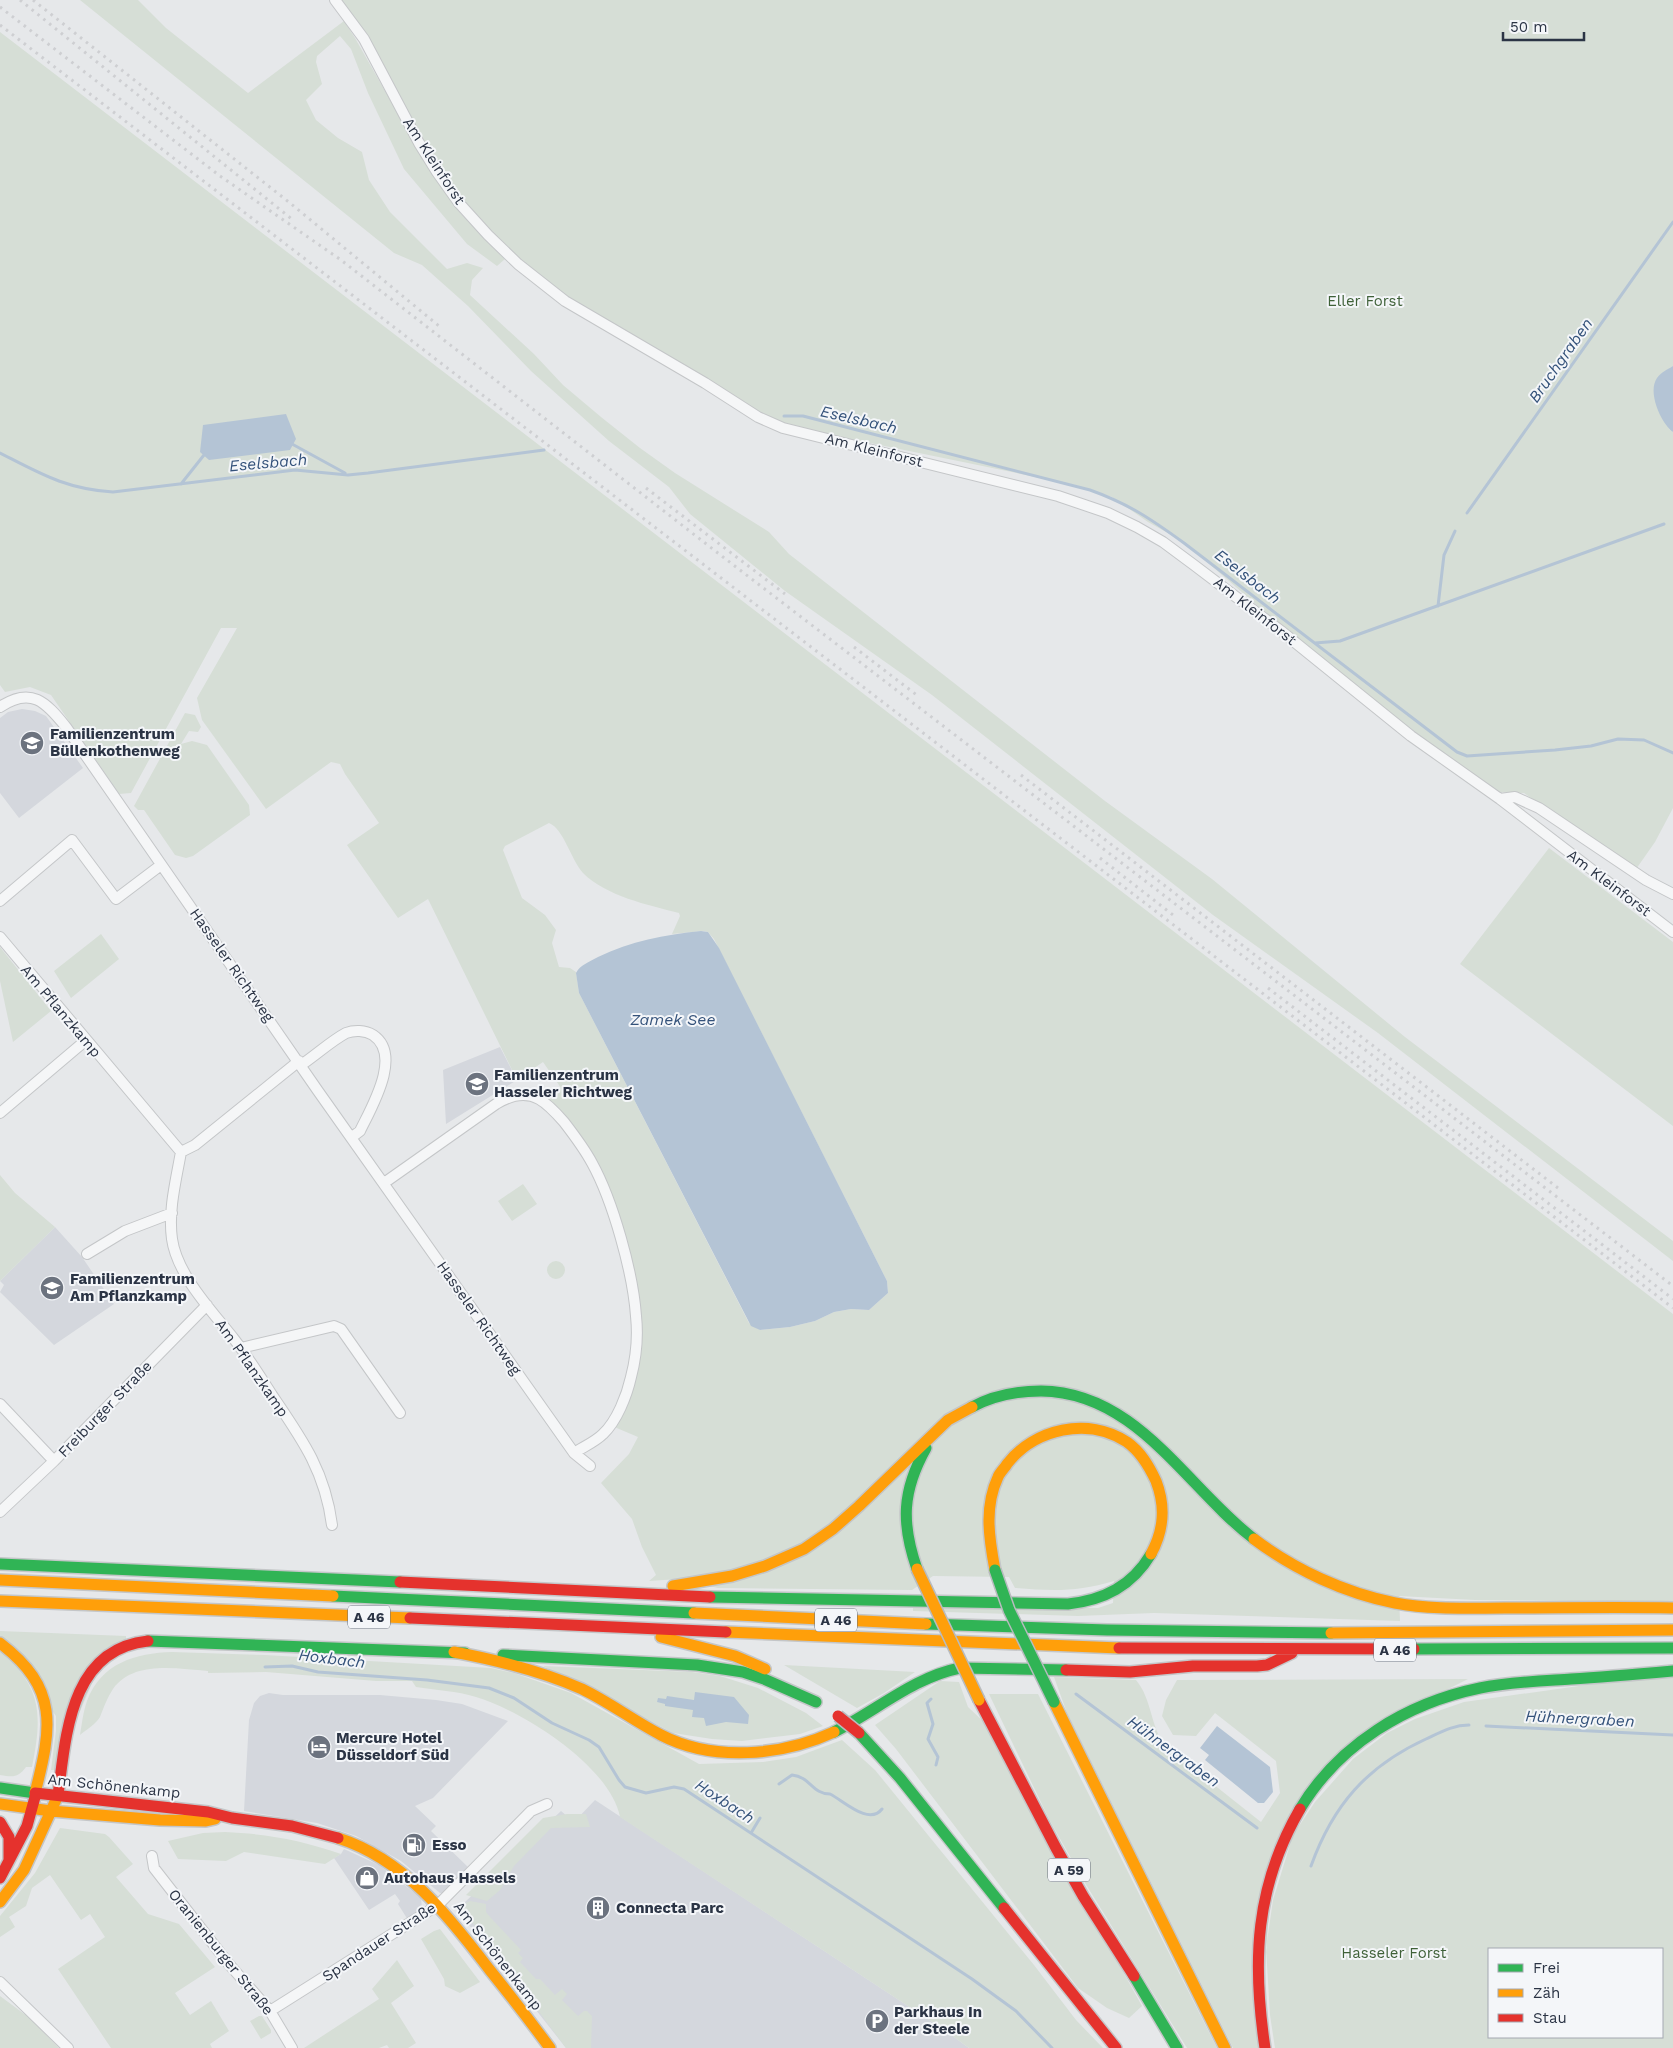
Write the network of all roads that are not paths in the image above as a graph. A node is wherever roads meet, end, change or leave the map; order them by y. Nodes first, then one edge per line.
1 (336, 0) edge
2 (0, 707) edge
3 (1500, 798) junction
4 (1558, 820) junction
5 (1546, 834) junction
6 (162, 865) junction
7 (1673, 894) edge
8 (0, 901) edge
9 (1673, 932) edge
10 (0, 937) edge
11 (85, 1041) junction
12 (300, 1063) junction
13 (0, 1113) edge
14 (352, 1137) junction
15 (181, 1152) junction
16 (384, 1183) junction
17 (172, 1213) junction
18 (87, 1254) dead end
19 (207, 1304) junction
20 (240, 1348) junction
21 (0, 1404) edge
22 (400, 1413) dead end
23 (934, 1436) junction
24 (574, 1453) junction
25 (54, 1461) junction
26 (590, 1466) dead end
27 (0, 1512) edge
28 (332, 1525) dead end
29 (0, 1564) edge
30 (0, 1580) edge
31 (632, 1592) junction
32 (0, 1601) edge
33 (1673, 1608) edge
34 (636, 1629) junction
35 (1673, 1630) edge
36 (0, 1643) edge
37 (1673, 1648) edge
38 (1298, 1650) junction
39 (454, 1652) junction
40 (1673, 1671) edge
41 (827, 1709) junction
42 (0, 1788) edge
43 (36, 1793) junction
44 (58, 1795) junction
45 (0, 1804) edge
46 (547, 1804) dead end
47 (32, 1808) junction
48 (48, 1810) junction
49 (224, 1817) junction
50 (0, 1822) edge
51 (152, 1856) dead end
52 (9, 1863) junction
53 (0, 1878) edge
54 (0, 1902) edge
55 (438, 1905) junction
56 (0, 1982) edge
57 (270, 2011) junction
58 (68, 2048) edge
59 (292, 2048) edge
60 (550, 2048) edge
61 (1116, 2048) edge
62 (1177, 2048) edge
63 (1225, 2048) edge
64 (1265, 2048) edge

1 - 3 street, Am Kleinforst
2 - 6 street, Hasseler Richtweg
3 - 4 street, Am Kleinforst
3 - 5 street, Am Kleinforst
4 - 5 street
4 - 7 street, Am Kleinforst
5 - 9 street, Am Kleinforst
6 - 8 street
6 - 12 street, Hasseler Richtweg
10 - 11 street, Am Pflanzkamp
11 - 13 street
11 - 15 street, Am Pflanzkamp
12 - 14 street, Hasseler Richtweg
12 - 14 street
12 - 15 street
14 - 16 street, Hasseler Richtweg
15 - 17 street, Am Pflanzkamp
16 - 24 street, Hasseler Richtweg
16 - 24 street
17 - 18 street
17 - 19 street, Am Pflanzkamp
19 - 20 street, Am Pflanzkamp
19 - 25 street, Freiburger Straße
20 - 22 street
20 - 28 street, Am Pflanzkamp
21 - 25 street
23 - 31 main road
23 - 33 main road
23 - 62 main road, A 59, bridge
24 - 26 street, Hasseler Richtweg
25 - 27 street, Freiburger Straße
29 - 31 main road
30 - 35 main road, A 46
31 - 63 main road, bridge
32 - 34 main road, A 46
34 - 38 main road, A 46
34 - 41 main road
36 - 43 main road
37 - 38 main road, A 46
38 - 39 main road
39 - 41 main road
39 - 44 main road
40 - 64 main road
41 - 61 main road, bridge
42 - 43 main road, Am Schönenkamp
43 - 44 main road, Am Schönenkamp
43 - 47 main road
43 - 48 main road
44 - 48 main road
44 - 49 main road, Am Schönenkamp
45 - 47 main road, Am Schönenkamp
46 - 55 street, Spandauer Straße
47 - 48 main road, Am Schönenkamp
47 - 52 main road
48 - 49 main road, Am Schönenkamp
48 - 54 main road
49 - 55 main road, Am Schönenkamp
50 - 52 main road
51 - 57 street, Oranienburger Straße
52 - 53 main road
55 - 57 street, Spandauer Straße
55 - 60 main road, Am Schönenkamp
56 - 58 street
57 - 59 street, Oranienburger Straße

